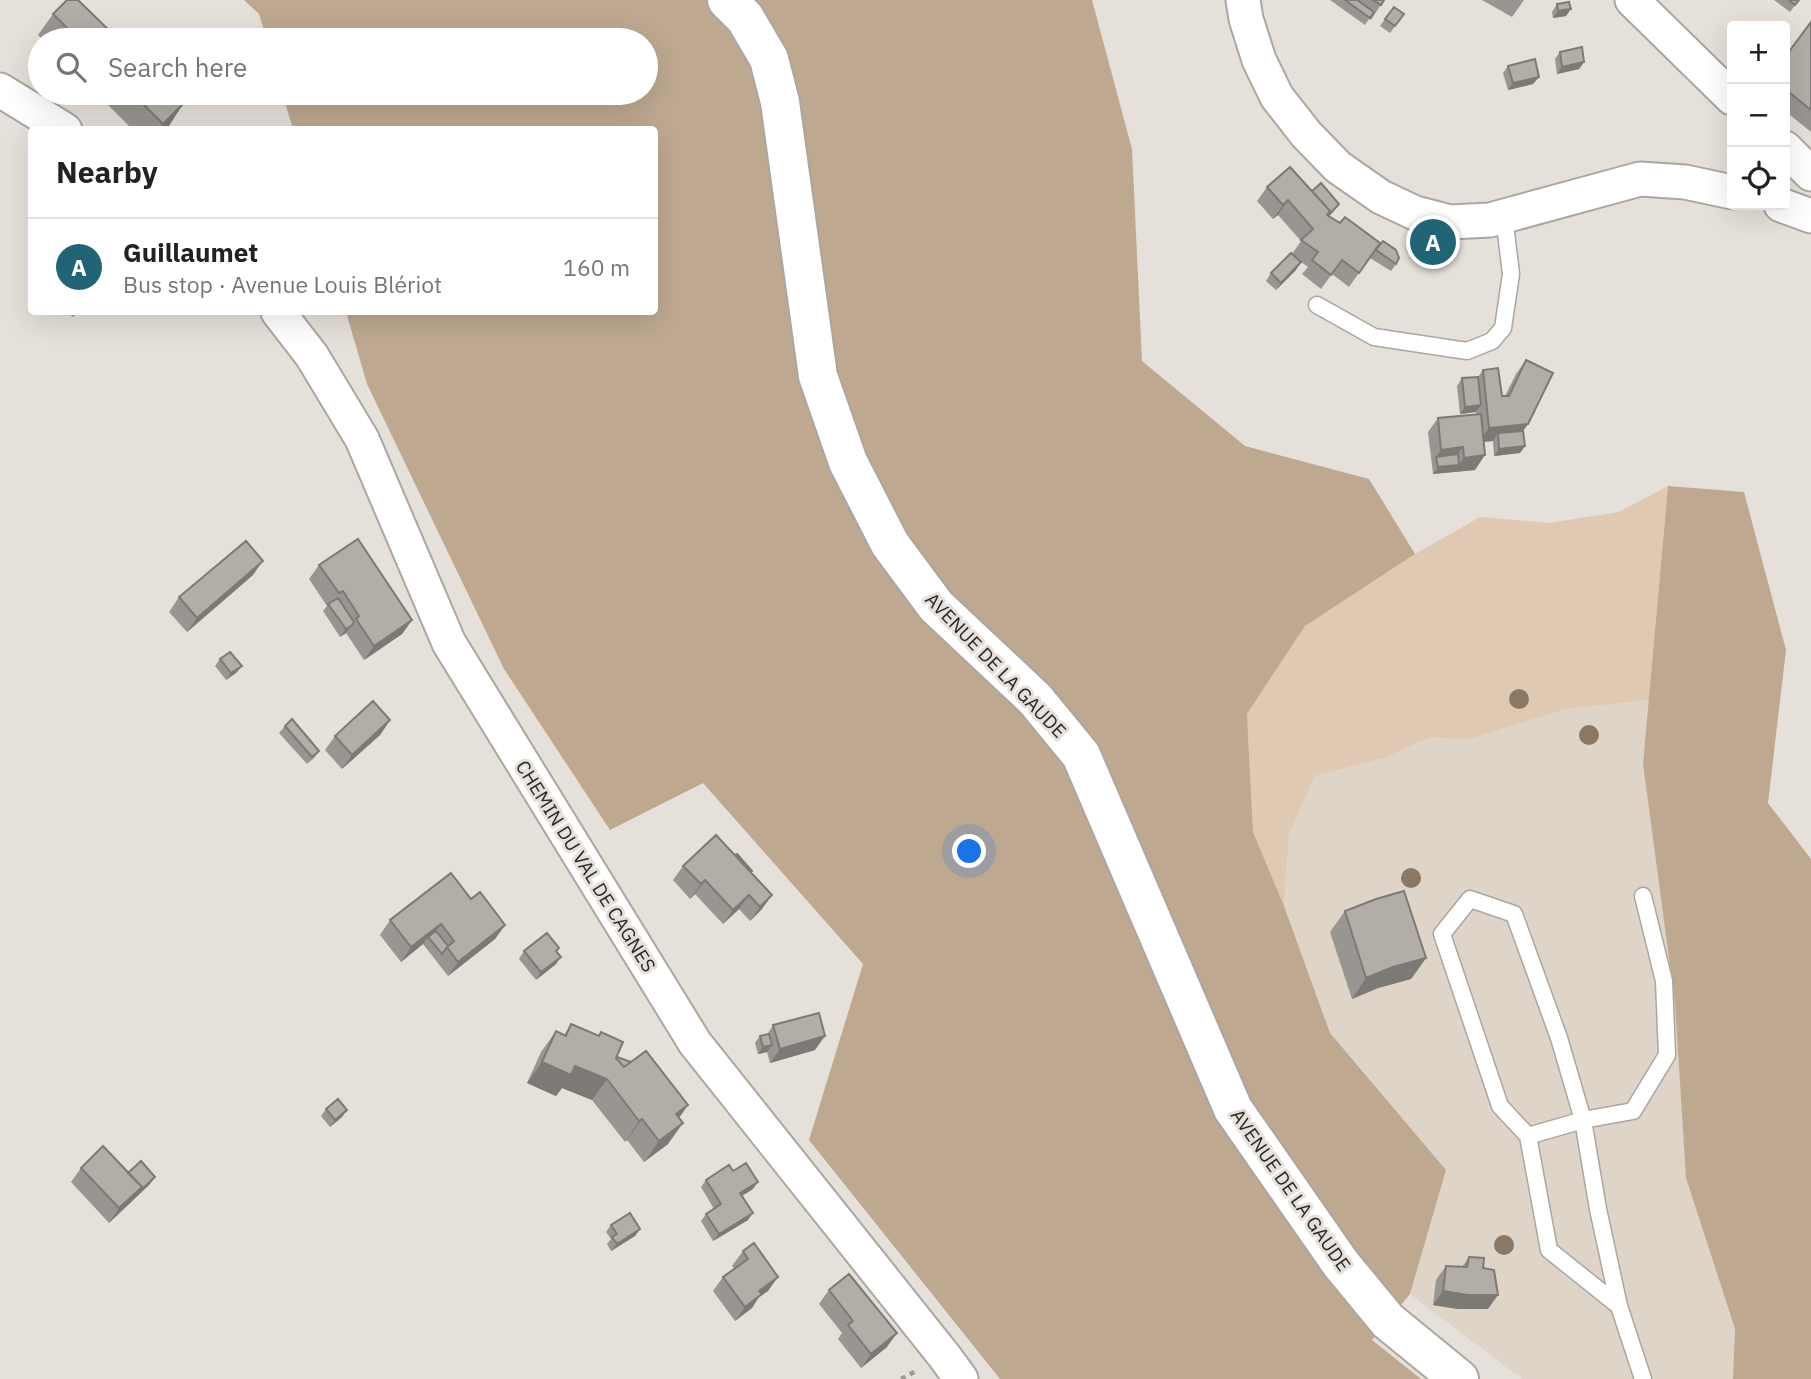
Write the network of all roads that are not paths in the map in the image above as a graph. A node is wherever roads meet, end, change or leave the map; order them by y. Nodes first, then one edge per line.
1 (727, 0) edge
2 (1242, 0) edge
3 (1632, 0) edge
4 (0, 90) edge
5 (1727, 92) edge
6 (58, 126) edge
7 (1790, 153) edge
8 (1811, 174) edge
9 (1727, 190) edge
10 (1790, 208) edge
11 (1504, 216) junction
12 (1811, 216) edge
13 (1317, 305) dead end
14 (280, 315) edge
15 (1643, 896) dead end
16 (1583, 1120) junction
17 (1528, 1136) junction
18 (1619, 1306) junction
19 (961, 1379) edge
20 (1459, 1379) edge
21 (1643, 1379) edge

1 - 20 street, AVENUE DE LA GAUDE
2 - 11 street
3 - 5 street
4 - 6 street
7 - 8 street
9 - 11 street
10 - 12 street
11 - 13 lane
14 - 19 street, CHEMIN DU VAL DE CAGNES
15 - 16 lane
16 - 17 lane
16 - 17 lane
16 - 18 lane
17 - 18 lane
18 - 21 lane

